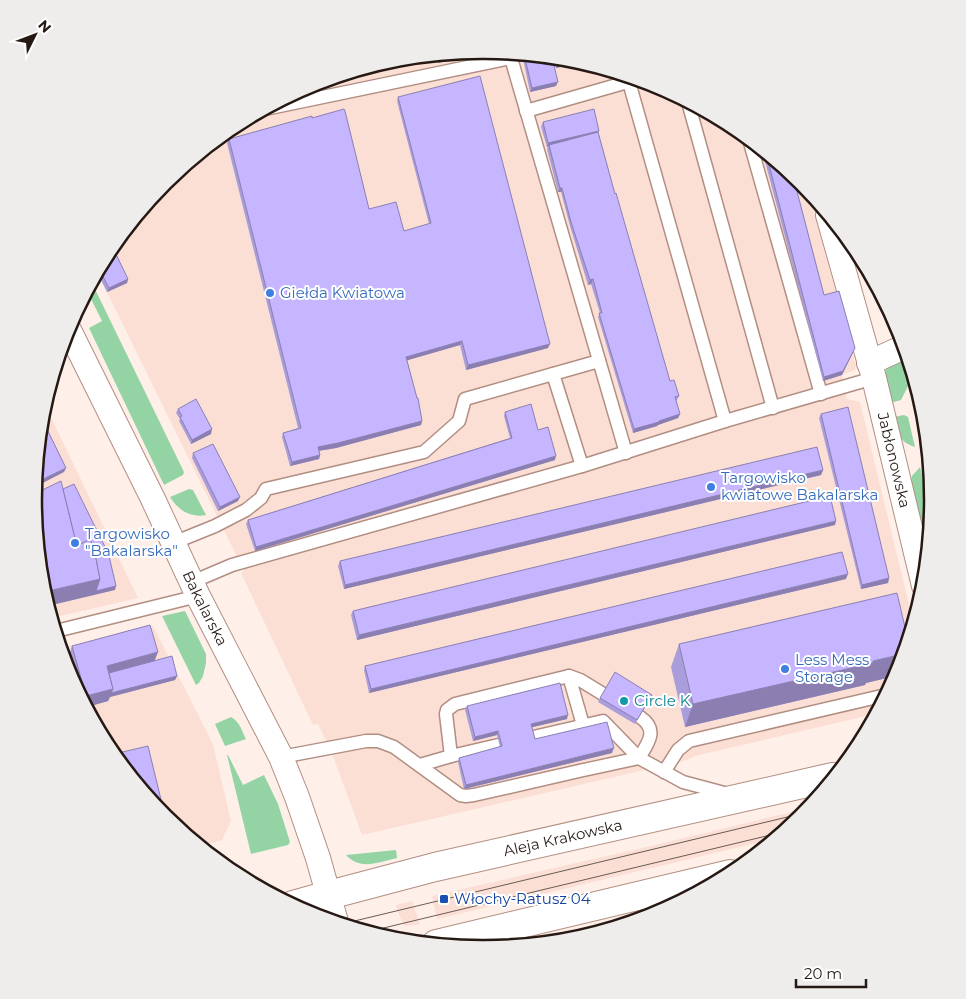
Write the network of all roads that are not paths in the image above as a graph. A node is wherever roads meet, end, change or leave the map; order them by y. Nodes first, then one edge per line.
1 (503, 60) edge
2 (512, 60) edge
3 (625, 82) edge
4 (635, 86) edge
5 (287, 104) edge
6 (526, 110) junction
7 (690, 111) edge
8 (752, 151) edge
9 (832, 232) edge
10 (73, 339) edge
11 (898, 352) edge
12 (599, 361) junction
13 (872, 371) junction
14 (553, 374) junction
15 (820, 394) junction
16 (773, 408) junction
17 (726, 421) junction
18 (626, 453) junction
19 (582, 466) junction
20 (173, 543) junction
21 (919, 564) edge
22 (195, 589) junction
23 (63, 630) edge
24 (569, 676) junction
25 (603, 694) edge
26 (876, 697) edge
27 (640, 717) edge
28 (583, 725) junction
29 (452, 756) junction
30 (281, 757) junction
31 (638, 758) junction
32 (420, 765) junction
33 (664, 772) junction
34 (823, 779) edge
35 (744, 798) junction
36 (705, 880) edge
37 (329, 895) junction
38 (304, 902) edge
39 (334, 914) edge
40 (457, 939) edge

1 - 5 lane
2 - 6 lane
3 - 6 lane
4 - 17 lane
6 - 12 lane
7 - 16 lane
8 - 15 lane
9 - 13 street, Jabłonowska
10 - 20 street, Bakalarska
11 - 13 street
12 - 14 lane
12 - 18 lane
13 - 15 lane
13 - 21 street, Jabłonowska
14 - 19 lane
14 - 20 lane
15 - 16 lane
16 - 17 lane
17 - 18 lane
18 - 19 lane
19 - 22 lane
20 - 22 street, Bakalarska
22 - 23 lane
22 - 30 street, Bakalarska
24 - 25 lane
24 - 28 lane
24 - 29 lane
26 - 33 lane
27 - 31 lane
28 - 29 lane
28 - 31 lane
29 - 32 lane
30 - 32 lane
30 - 37 street, Bakalarska
31 - 32 lane
31 - 33 lane
33 - 35 lane
34 - 35 main road, Aleja Krakowska
35 - 37 main road, Aleja Krakowska
36 - 40 main road
37 - 38 main road, Aleja Krakowska
37 - 39 street, Bakalarska

